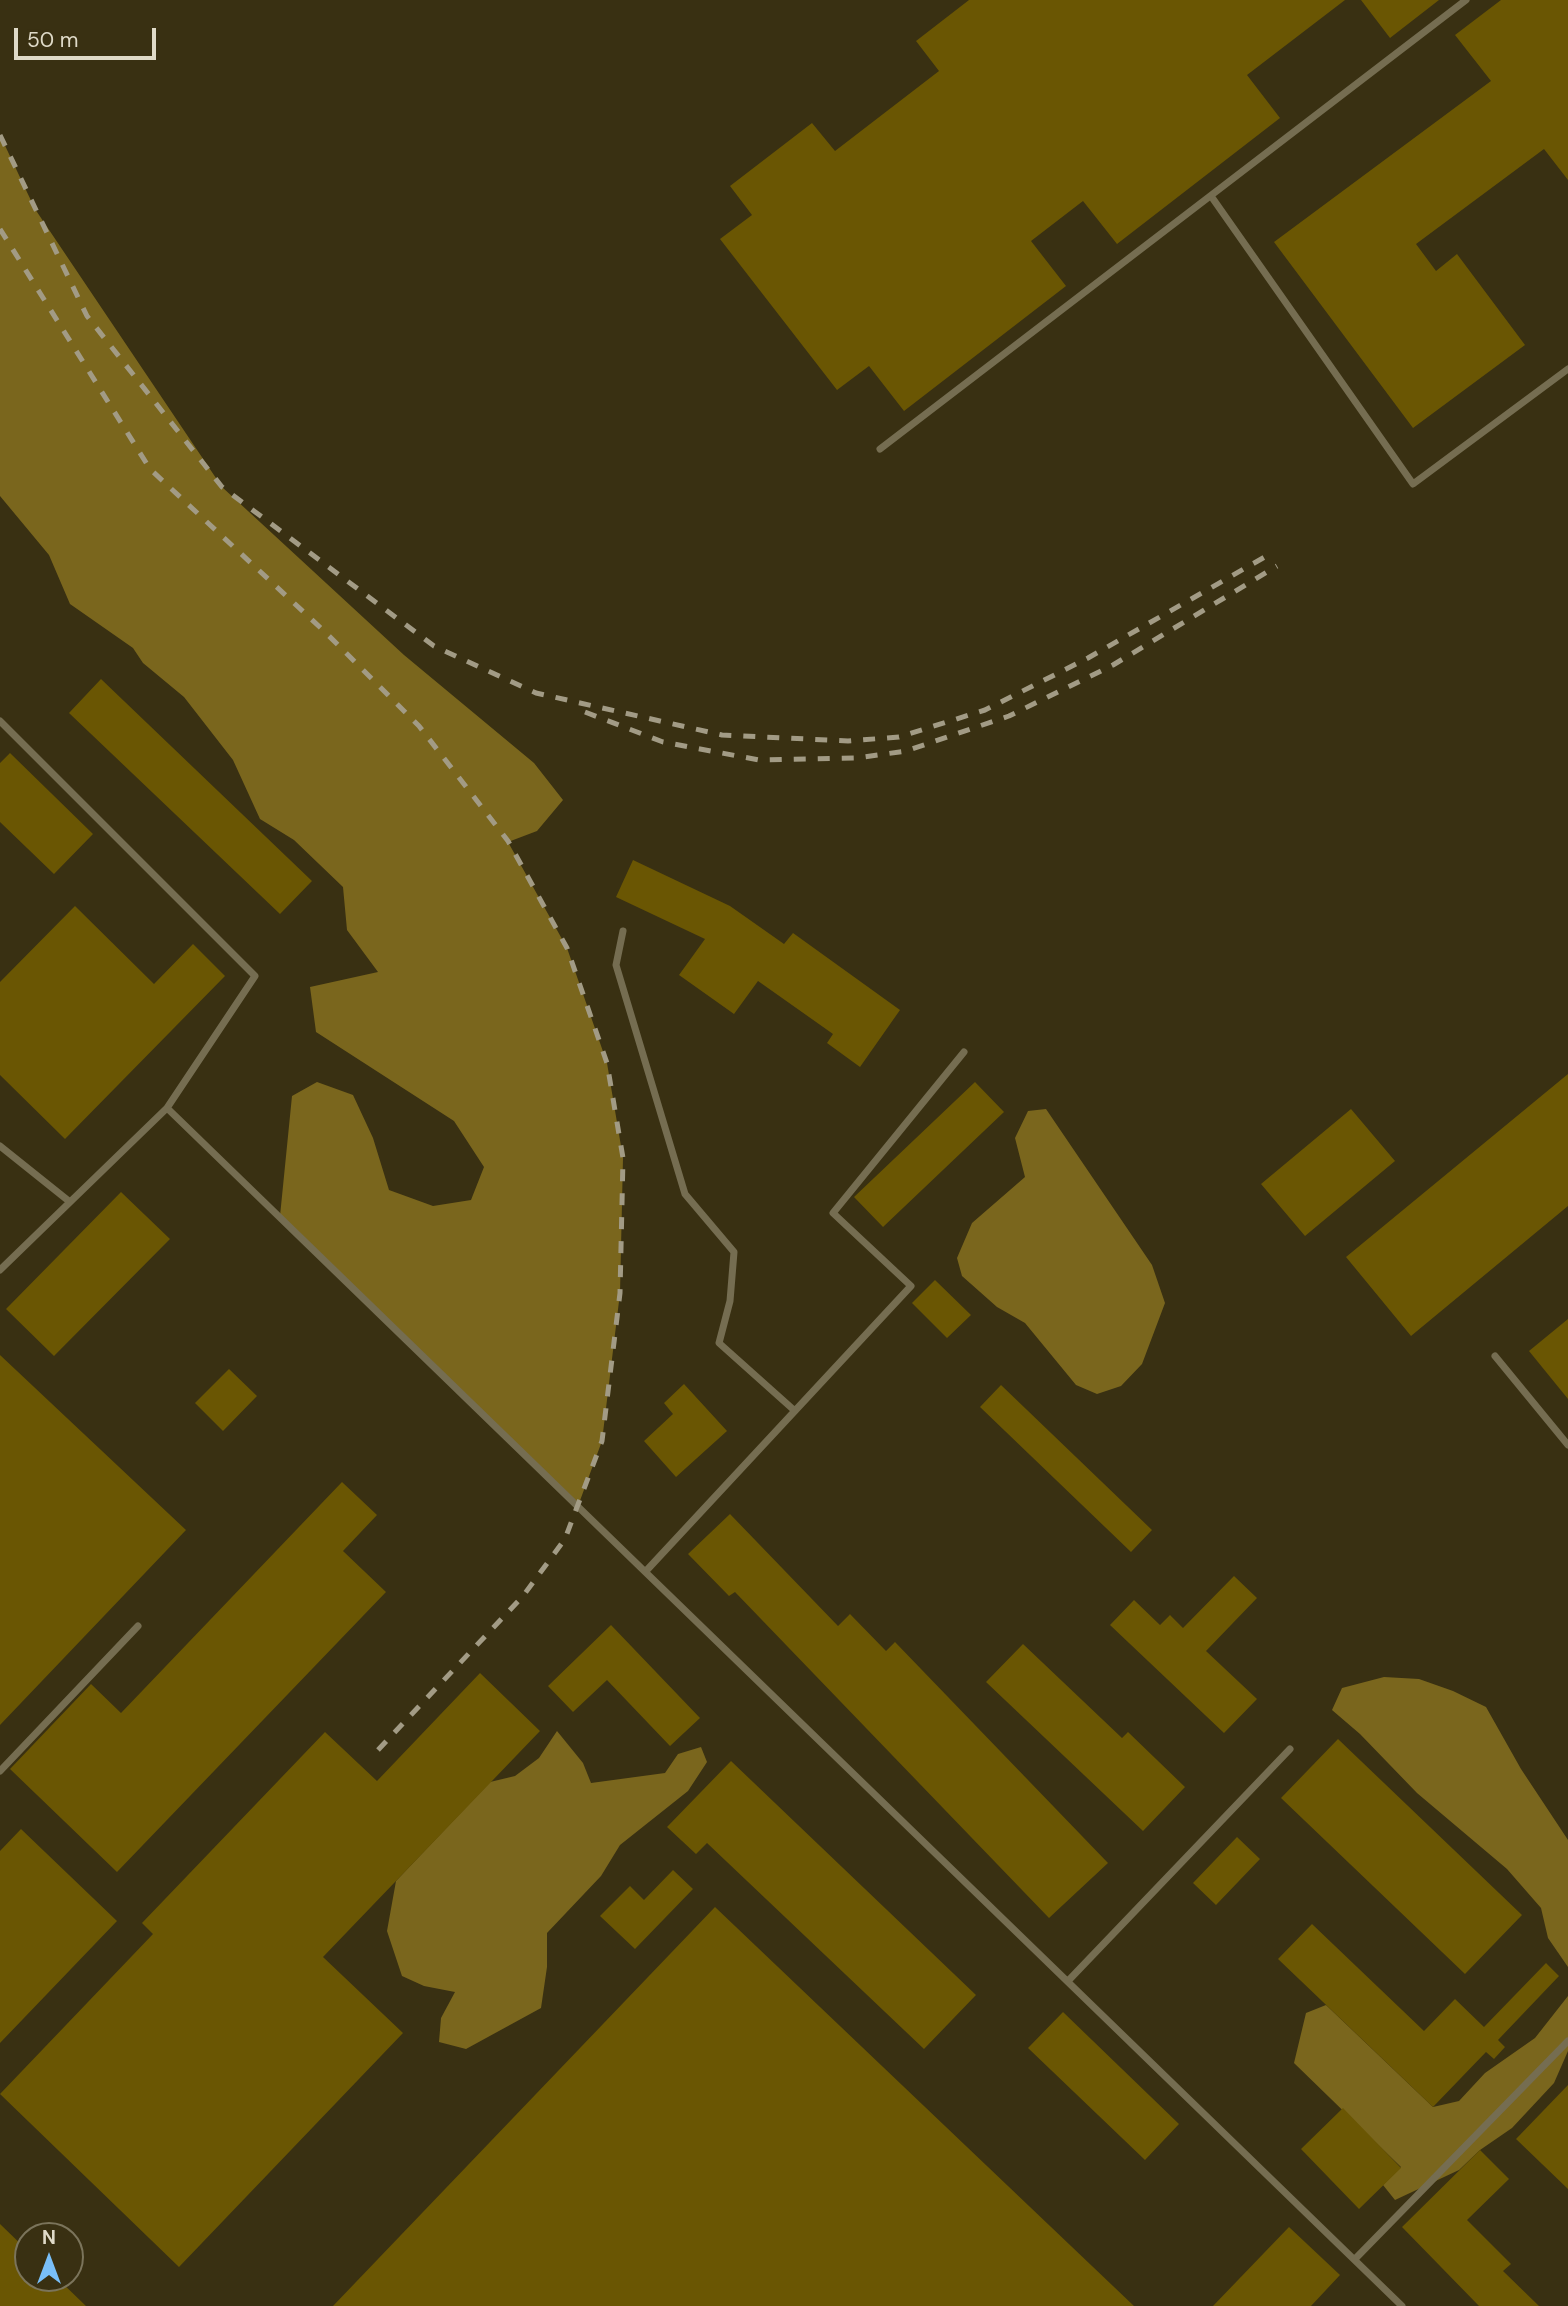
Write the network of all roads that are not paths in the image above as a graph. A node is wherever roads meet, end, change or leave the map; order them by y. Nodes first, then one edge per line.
1 (1466, 0) edge
2 (1211, 196) junction
3 (1568, 369) edge
4 (880, 449) dead end
5 (0, 721) edge
6 (623, 931) dead end
7 (964, 1052) dead end
8 (167, 1108) junction
9 (0, 1146) edge
10 (70, 1202) junction
11 (0, 1270) edge
12 (1495, 1356) dead end
13 (795, 1411) junction
14 (1568, 1445) edge
15 (646, 1572) junction
16 (138, 1626) dead end
17 (1290, 1749) dead end
18 (0, 1770) edge
19 (1068, 1981) junction
20 (1568, 2041) edge
21 (1355, 2259) junction
22 (1402, 2306) edge

1 - 2 lane
2 - 3 lane
2 - 4 lane
5 - 8 lane
6 - 13 lane
7 - 13 lane
8 - 10 lane
8 - 15 lane
9 - 10 lane
10 - 11 lane
12 - 14 lane
13 - 15 lane
15 - 19 lane
16 - 18 lane
17 - 19 lane
19 - 21 lane
20 - 21 lane
21 - 22 lane

